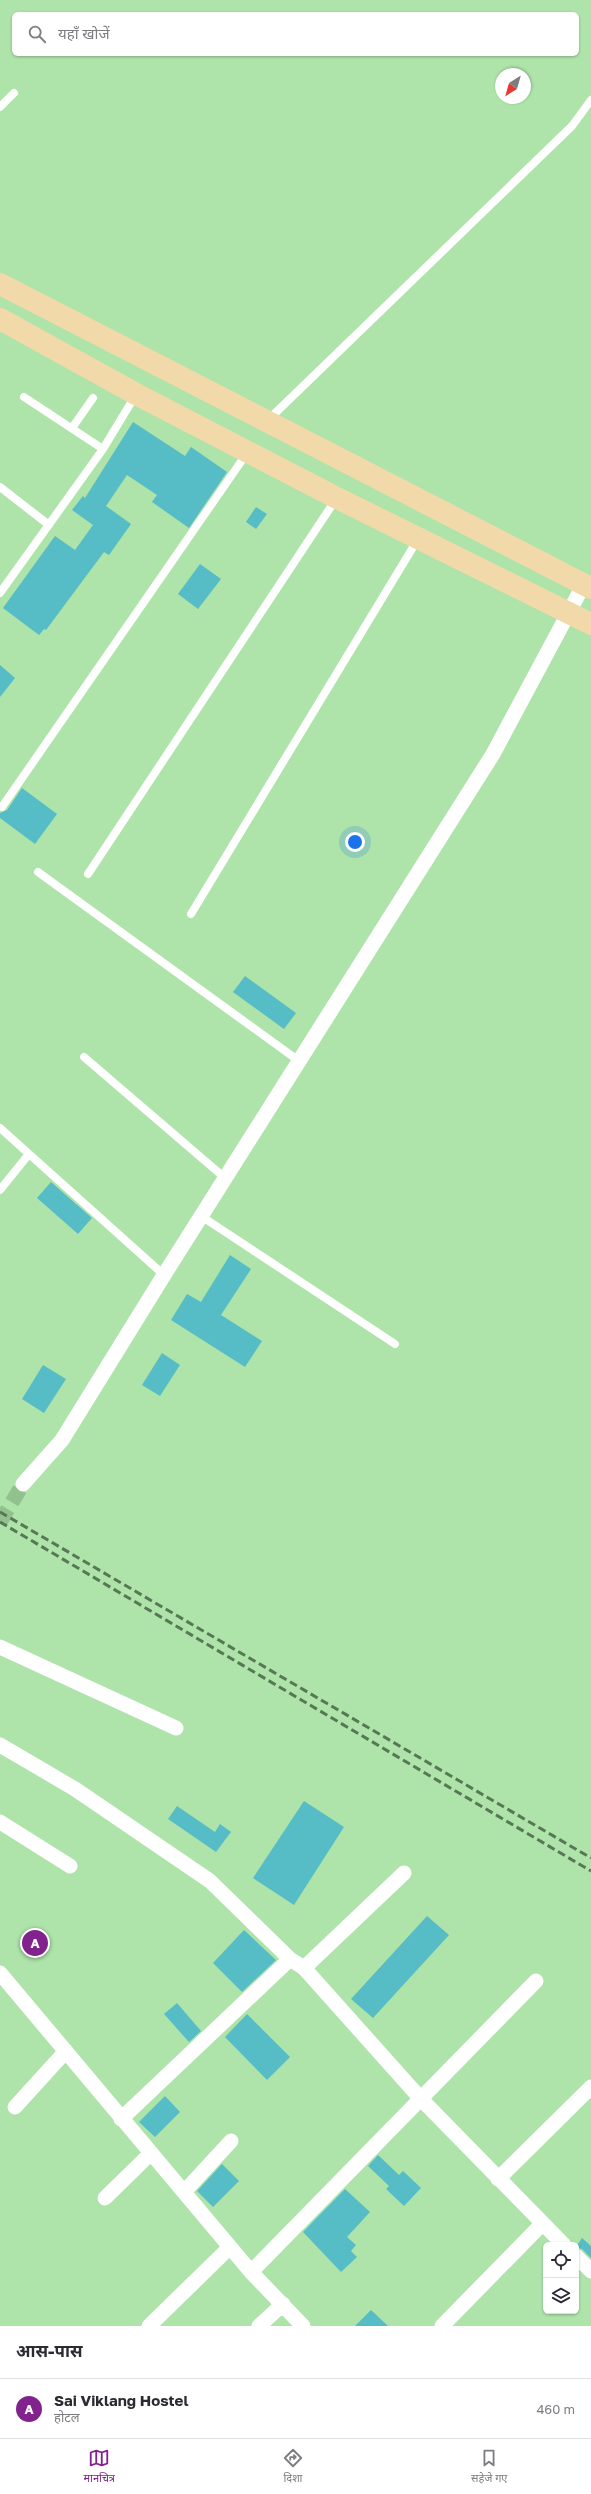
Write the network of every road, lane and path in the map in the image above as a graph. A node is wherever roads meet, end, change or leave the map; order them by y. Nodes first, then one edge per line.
1 (14, 93) dead end
2 (591, 100) edge
3 (0, 107) edge
4 (0, 284) edge
5 (0, 319) edge
6 (136, 394) junction
7 (24, 397) dead end
8 (93, 398) dead end
9 (267, 421) junction
10 (72, 428) junction
11 (103, 449) junction
12 (249, 451) junction
13 (0, 487) edge
14 (337, 498) junction
15 (49, 525) junction
16 (418, 538) junction
17 (587, 586) edge
18 (0, 593) edge
19 (570, 613) junction
20 (591, 624) edge
21 (2, 807) dead end
22 (38, 872) dead end
23 (88, 874) dead end
24 (191, 914) dead end
25 (84, 1057) dead end
26 (299, 1061) junction
27 (0, 1128) edge
28 (29, 1154) junction
29 (225, 1178) junction
30 (0, 1190) edge
31 (201, 1216) junction
32 (164, 1275) junction
33 (395, 1344) dead end
34 (23, 1484) tunnel mouth
35 (0, 1647) edge
36 (176, 1728) dead end
37 (0, 1744) edge
38 (0, 1822) edge
39 (70, 1866) dead end
40 (404, 1873) dead end
41 (290, 1959) junction
42 (304, 1968) junction
43 (0, 1973) edge
44 (536, 1982) dead end
45 (66, 2052) junction
46 (591, 2087) edge
47 (421, 2099) junction
48 (15, 2107) dead end
49 (121, 2119) junction
50 (231, 2141) dead end
51 (151, 2153) junction
52 (498, 2179) junction
53 (184, 2192) junction
54 (105, 2198) dead end
55 (542, 2224) junction
56 (561, 2242) edge
57 (230, 2247) junction
58 (579, 2259) edge
59 (591, 2270) edge
60 (251, 2272) junction
61 (283, 2304) junction
62 (149, 2326) edge
63 (259, 2326) edge
64 (304, 2326) edge
65 (442, 2326) edge

1 - 3 lane
2 - 9 lane
4 - 9 main road
5 - 6 main road
6 - 11 lane
6 - 12 main road
7 - 10 lane
8 - 10 lane
9 - 17 main road
10 - 11 lane
11 - 15 lane
12 - 14 main road
12 - 21 lane
13 - 15 lane
14 - 16 main road
14 - 23 lane
15 - 18 lane
16 - 19 main road
16 - 24 lane
17 - 19 street
19 - 20 main road
19 - 26 street
22 - 26 lane
25 - 29 lane
26 - 29 street
27 - 28 lane
28 - 30 lane
28 - 32 lane
29 - 31 street
31 - 32 street
31 - 33 lane
32 - 34 street
35 - 36 street
37 - 41 street
38 - 39 street
40 - 42 street
41 - 42 street
41 - 49 street
42 - 47 street
43 - 45 street
44 - 47 street
45 - 48 street
45 - 49 street
46 - 52 street
47 - 52 street
47 - 60 street
49 - 51 street
50 - 53 street
51 - 53 street
51 - 54 street
52 - 55 street
53 - 57 street
55 - 56 street
55 - 65 street
57 - 60 street
57 - 62 street
58 - 59 street
60 - 61 street
61 - 63 street
61 - 64 street

